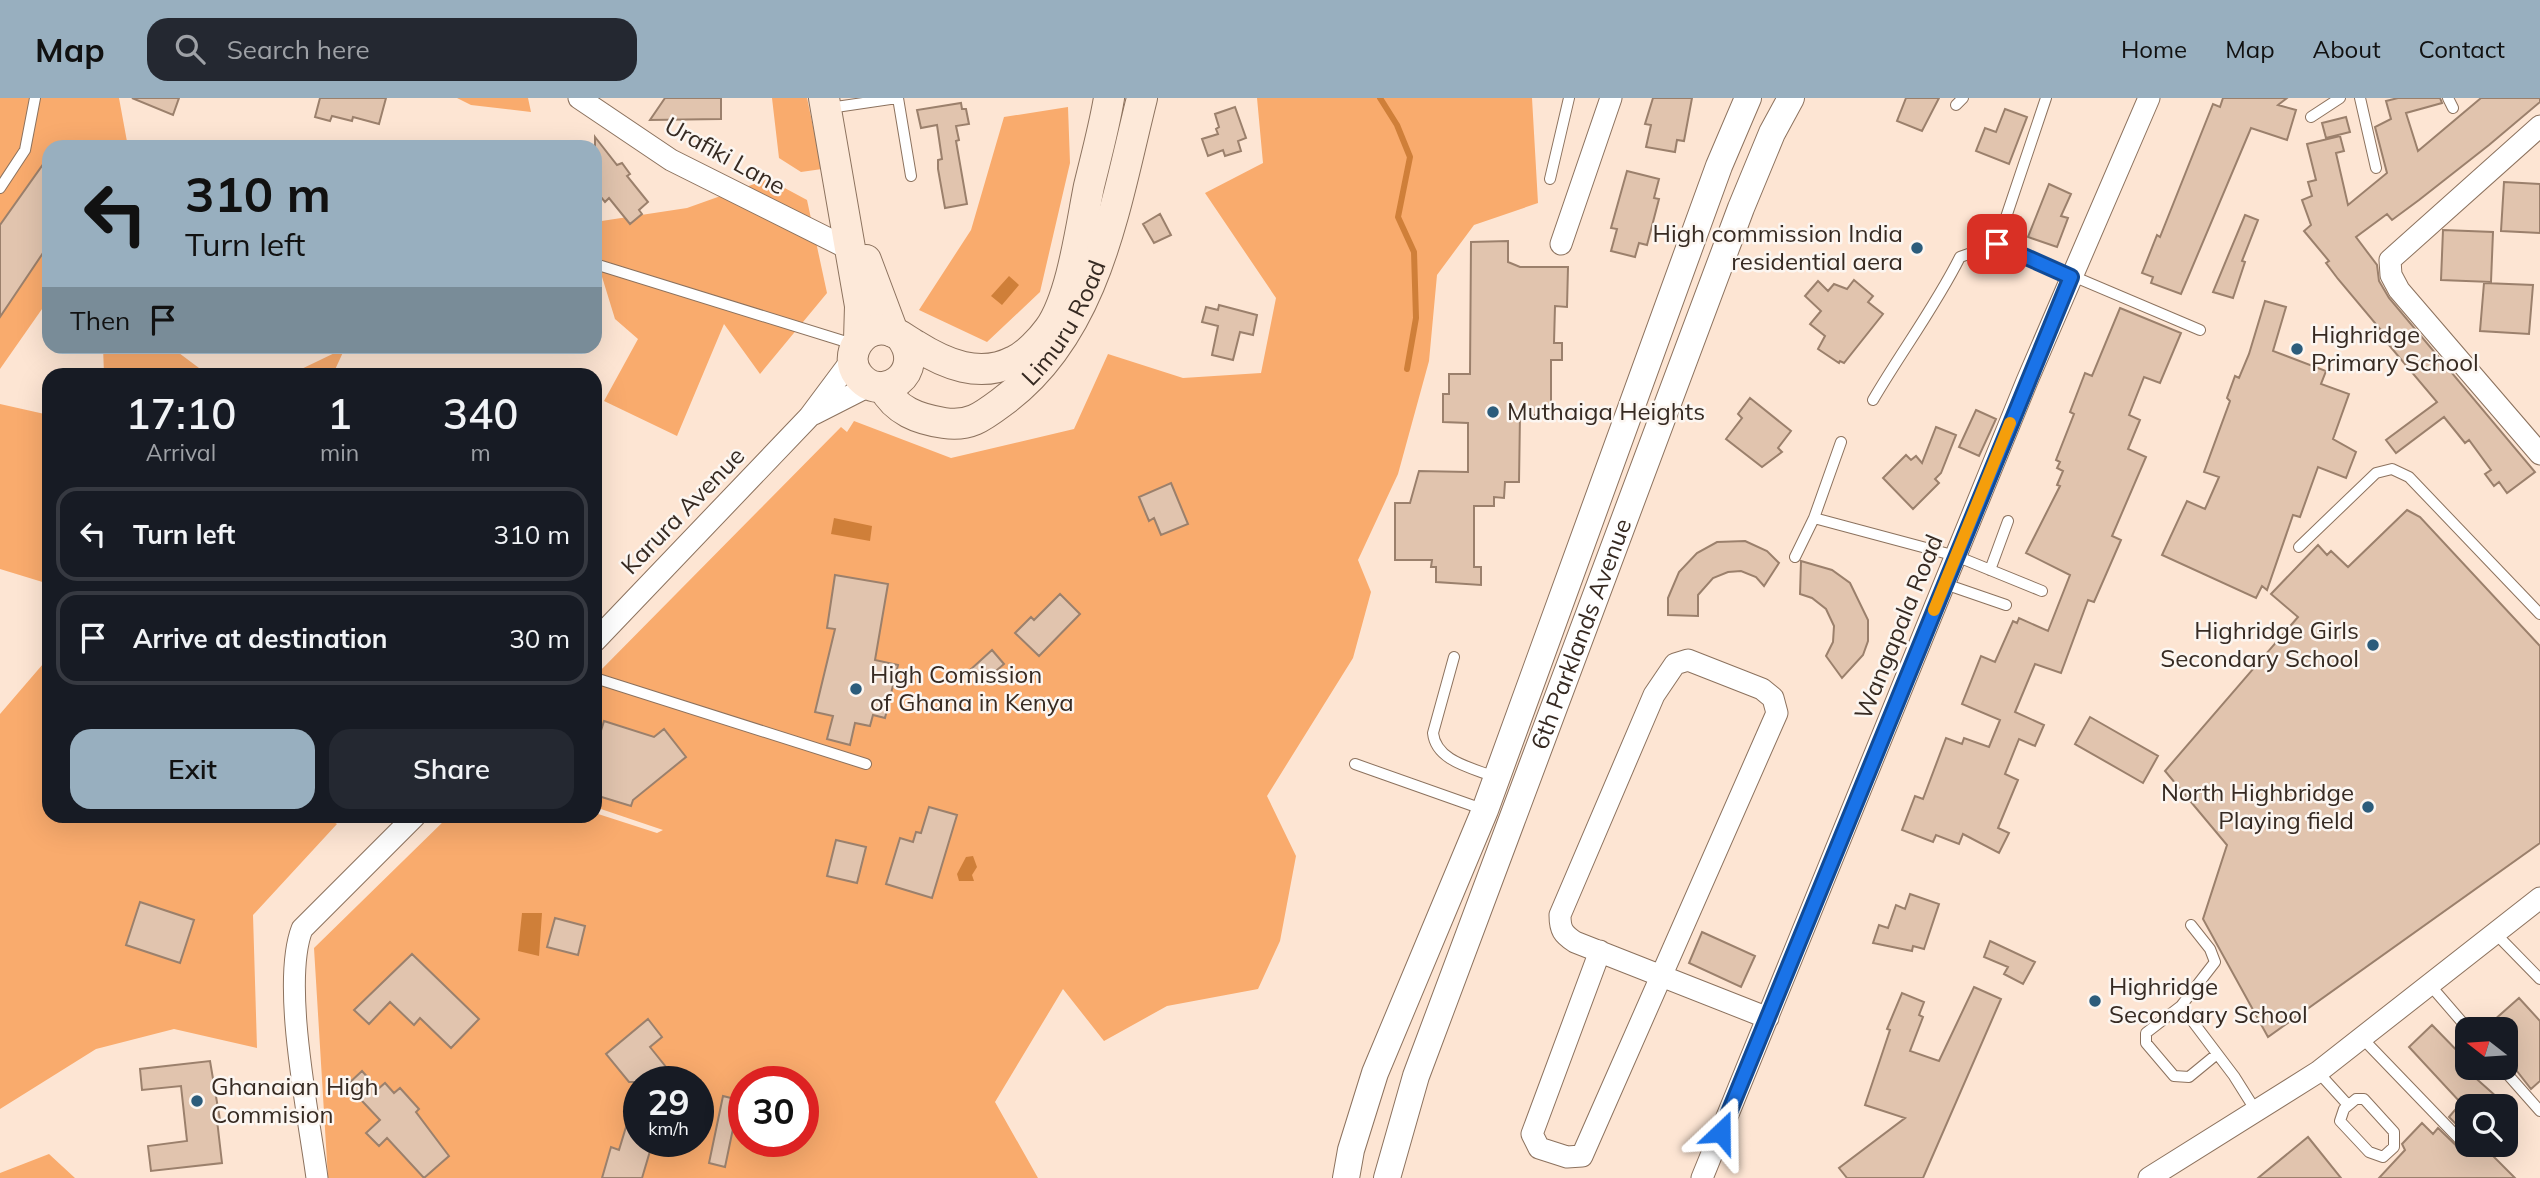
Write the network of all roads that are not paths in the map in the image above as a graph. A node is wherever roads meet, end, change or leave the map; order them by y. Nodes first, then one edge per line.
1 (35, 98) edge
2 (579, 98) edge
3 (897, 98) edge
4 (1109, 98) edge
5 (1142, 98) edge
6 (1569, 98) edge
7 (1611, 98) edge
8 (1748, 98) edge
9 (1791, 98) edge
10 (2046, 98) edge
11 (2149, 98) edge
12 (2340, 98) edge
13 (2360, 98) edge
14 (832, 101) edge
15 (2311, 117) dead end
16 (2540, 126) edge
17 (2376, 167) dead end
18 (912, 176) dead end
19 (1550, 179) dead end
20 (0, 188) edge
21 (1561, 244) dead end
22 (1997, 244) junction
23 (851, 250) junction
24 (602, 266) edge
25 (2071, 277) junction
26 (2200, 330) dead end
27 (897, 334) junction
28 (856, 348) junction
29 (877, 386) junction
30 (1873, 400) dead end
31 (809, 417) junction
32 (1841, 442) dead end
33 (2540, 454) edge
34 (1814, 518) junction
35 (2008, 521) dead end
36 (2300, 547) dead end
37 (1956, 556) junction
38 (1795, 557) dead end
39 (1990, 570) junction
40 (1945, 584) junction
41 (2042, 591) dead end
42 (2006, 605) dead end
43 (2540, 614) edge
44 (602, 634) edge
45 (1454, 656) dead end
46 (602, 680) edge
47 (866, 764) dead end
48 (1354, 764) dead end
49 (1497, 778) junction
50 (1485, 810) junction
51 (408, 823) edge
52 (2540, 898) edge
53 (2191, 925) dead end
54 (2495, 933) junction
55 (1600, 951) junction
56 (1664, 975) junction
57 (2540, 979) edge
58 (2430, 985) junction
59 (2181, 1006) junction
60 (2458, 1017) edge
61 (1768, 1018) junction
62 (2362, 1038) junction
63 (2217, 1054) junction
64 (2318, 1072) junction
65 (2514, 1080) edge
66 (2538, 1103) edge
67 (2348, 1105) junction
68 (2256, 1111) junction
69 (2455, 1135) edge
70 (317, 1178) edge
71 (1346, 1178) edge
72 (1387, 1178) edge
73 (1702, 1178) edge
74 (2150, 1178) edge

1 - 20 lane
2 - 23 street, Urafiki Lane
3 - 14 lane
3 - 18 lane
4 - 27 main road
5 - 29 main road, Limuru Road
6 - 19 lane
7 - 21 street
8 - 49 street, 6th Parklands Avenue
9 - 72 street, 6th Parklands Avenue
10 - 22 lane
11 - 25 street, Wangapala Road
12 - 15 lane
13 - 17 lane
14 - 23 main road
14 - 27 main road
16 - 33 street
22 - 25 lane
22 - 30 lane
23 - 28 main road
24 - 28 lane
25 - 26 lane
25 - 37 street, Wangapala Road
27 - 28 main road
27 - 29 main road
28 - 29 main road
28 - 31 street, Karura Avenue
29 - 31 street, Karura Avenue
31 - 44 street, Karura Avenue
32 - 34 lane
34 - 37 lane
34 - 38 lane
35 - 39 lane
36 - 43 lane
37 - 39 lane
37 - 40 street, Wangapala Road
39 - 41 lane
40 - 42 lane
40 - 61 street, Wangapala Road
45 - 49 lane
46 - 47 lane
48 - 50 lane
49 - 50 street, 6th Parklands Avenue
50 - 71 street, 6th Parklands Avenue
51 - 70 street
52 - 54 street
53 - 59 lane
54 - 57 lane
54 - 58 street
55 - 56 street
55 - 56 street
55 - 56 street
56 - 61 street
58 - 60 lane
58 - 62 street
59 - 63 lane
59 - 63 lane
61 - 73 street, Wangapala Road
62 - 64 street
62 - 69 lane
63 - 68 lane
64 - 67 lane
64 - 68 street
65 - 66 lane
67 - 67 lane
68 - 74 street

